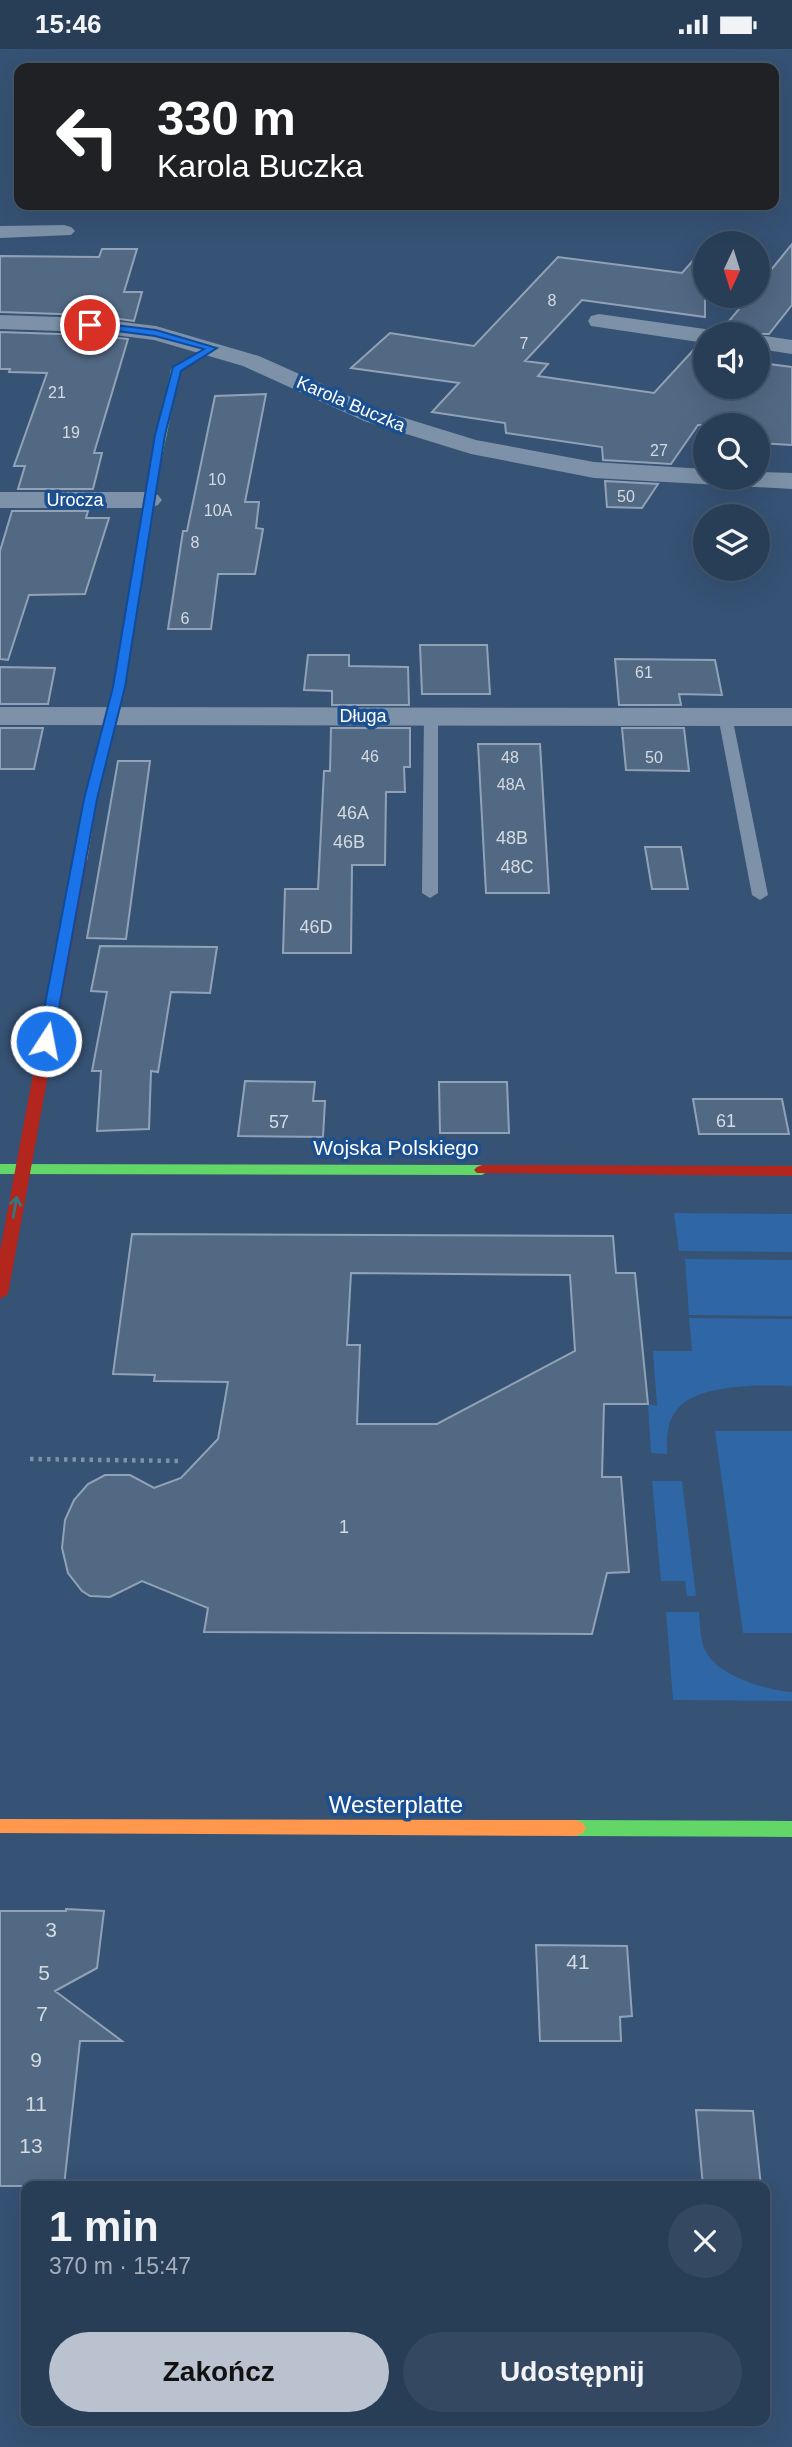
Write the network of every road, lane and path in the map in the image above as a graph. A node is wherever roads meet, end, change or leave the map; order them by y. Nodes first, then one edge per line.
1 (64, 231) dead end
2 (0, 232) edge
3 (599, 321) dead end
4 (0, 322) edge
5 (693, 333) edge
6 (770, 344) edge
7 (792, 347) edge
8 (213, 348) junction
9 (693, 476) edge
10 (770, 480) edge
11 (792, 481) edge
12 (0, 500) edge
13 (149, 500) junction
14 (111, 715) junction
15 (0, 716) edge
16 (431, 716) junction
17 (725, 716) junction
18 (792, 717) edge
19 (430, 893) dead end
20 (760, 895) dead end
21 (0, 1169) edge
22 (21, 1169) junction
23 (792, 1171) edge
24 (0, 1294) edge
25 (30, 1459) dead end
26 (183, 1461) dead end
27 (0, 1826) edge
28 (792, 1829) edge

1 - 2 street
3 - 5 street
4 - 8 street, Karola Buczka
6 - 7 street
8 - 9 street, Karola Buczka
8 - 13 street
10 - 11 street
12 - 13 street, Urocza
13 - 14 street
14 - 15 street, Długa
14 - 16 street, Długa
14 - 22 street
16 - 17 street, Długa
16 - 19 lane
17 - 18 street, Długa
17 - 20 lane
21 - 22 street, Wojska Polskiego
22 - 23 street, Wojska Polskiego
24 -> 22 street
25 - 26 path
27 - 28 street, Westerplatte

